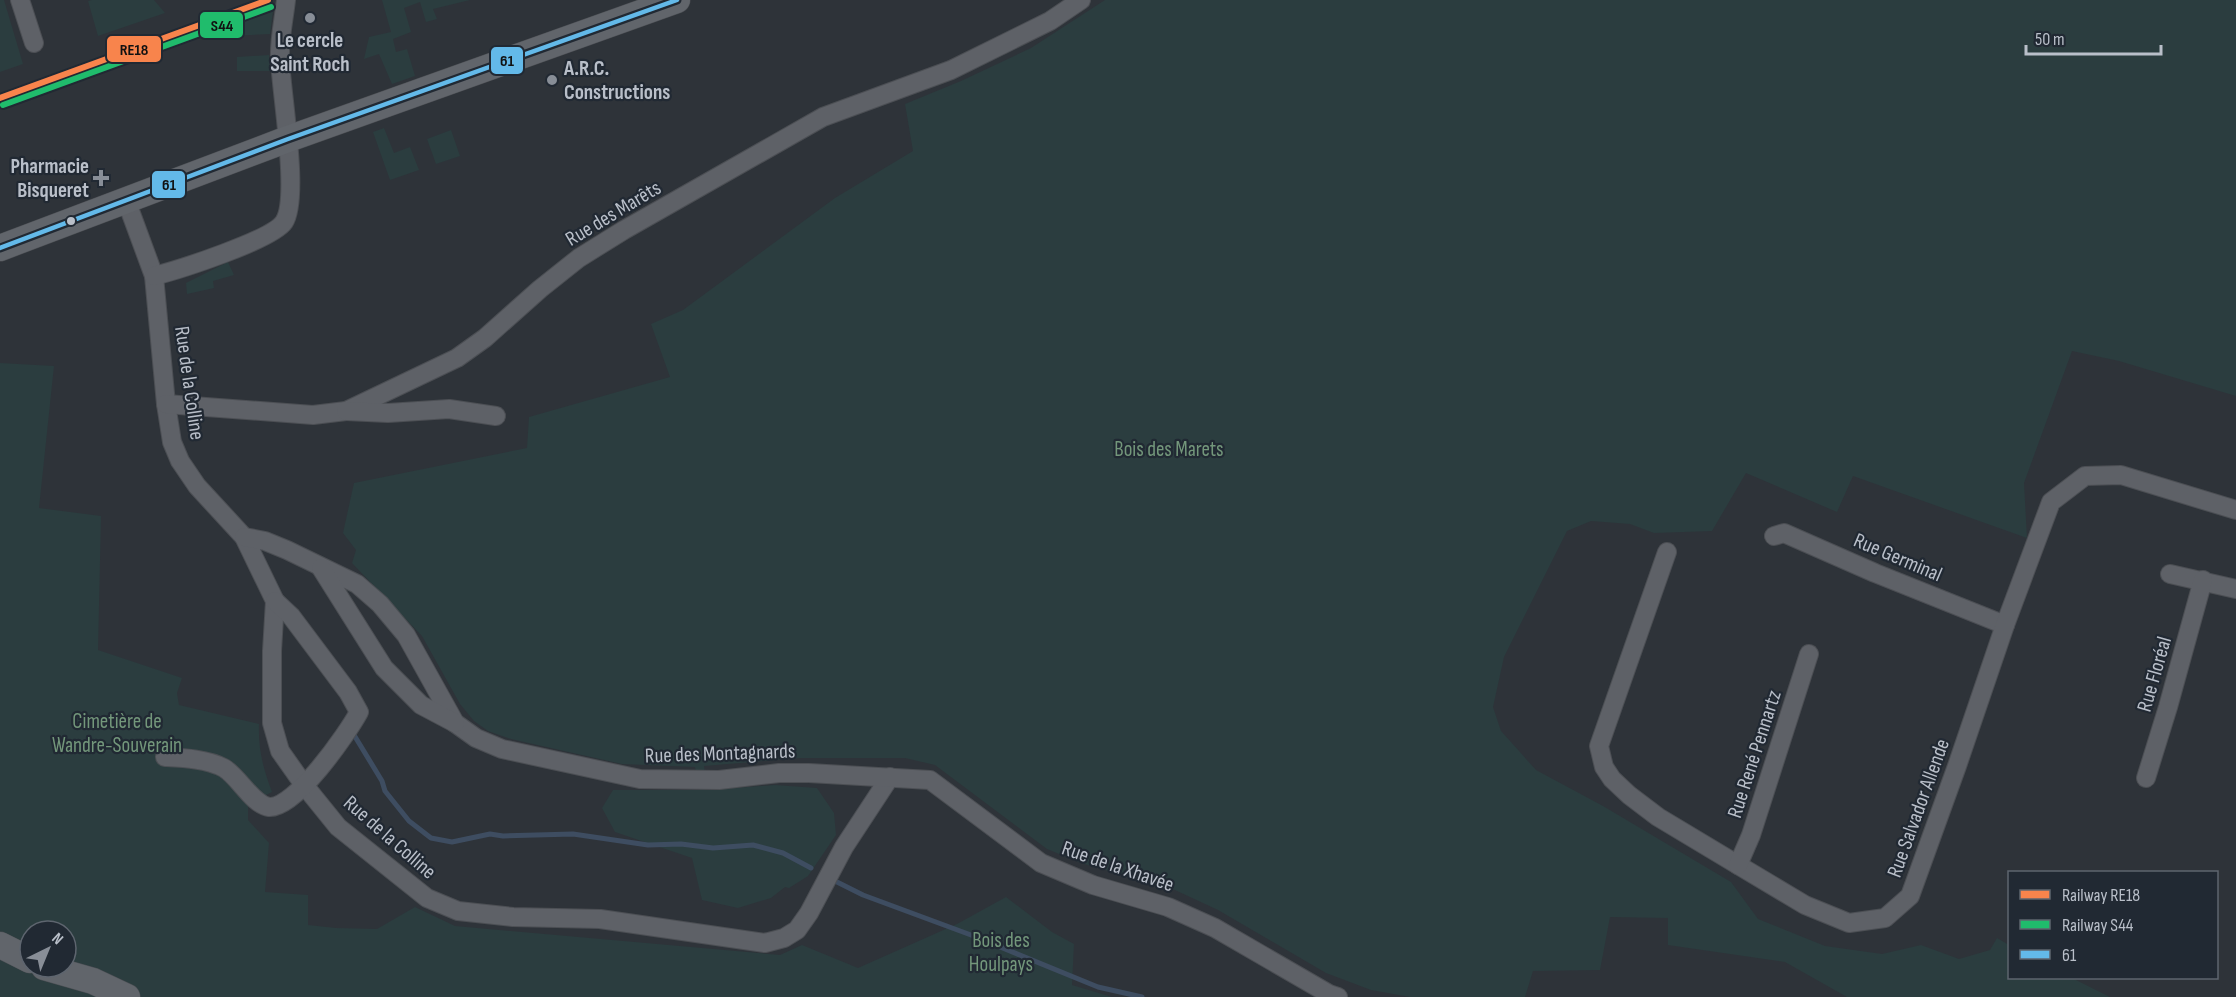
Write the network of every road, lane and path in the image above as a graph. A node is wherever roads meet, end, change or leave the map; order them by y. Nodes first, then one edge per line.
1 (20, 0) edge
2 (286, 0) edge
3 (677, 0) edge
4 (1081, 0) edge
5 (34, 43) dead end
6 (288, 139) junction
7 (126, 200) junction
8 (0, 248) edge
9 (154, 276) junction
10 (166, 404) junction
11 (346, 411) junction
12 (496, 417) dead end
13 (2236, 510) edge
14 (1774, 536) dead end
15 (244, 537) junction
16 (1667, 552) dead end
17 (320, 566) junction
18 (2170, 574) dead end
19 (2203, 580) junction
20 (2236, 589) edge
21 (275, 601) junction
22 (2005, 625) junction
23 (1809, 654) dead end
24 (454, 723) junction
25 (165, 757) dead end
26 (890, 777) junction
27 (2146, 778) dead end
28 (304, 785) junction
29 (1738, 865) junction
30 (0, 945) edge
31 (18, 954) edge
32 (78, 977) edge
33 (127, 997) edge
34 (1338, 997) edge

1 - 5 street
2 - 6 street
3 - 6 street
4 - 11 street, Rue des Marêts
6 - 7 street
6 - 9 street
7 - 8 street
7 - 9 street, Rue de la Colline
9 - 10 street, Rue de la Colline
10 - 11 street, Rue des Marêts
10 - 15 street, Rue de la Colline
11 - 12 street
13 - 22 street, Rue Salvador Allende
14 - 22 street, Rue Germinal
15 - 17 street, Rue des Montagnards
15 - 21 street, Rue de la Colline
16 - 29 street, Rue Salvador Allende
17 - 24 street, Rue des Montagnards
17 - 24 street, Rue des Montagnards
18 - 19 street
19 - 20 street
19 - 27 street, Rue Floréal
21 - 28 street, Rue de la Colline
21 - 28 street
22 - 29 street, Rue Salvador Allende
23 - 29 street, Rue René Pennartz
24 - 26 street, Rue des Montagnards
25 - 28 street
26 - 28 street, Rue de la Colline
26 - 34 street, Rue de la Xhavée
30 - 31 street
32 - 33 street

